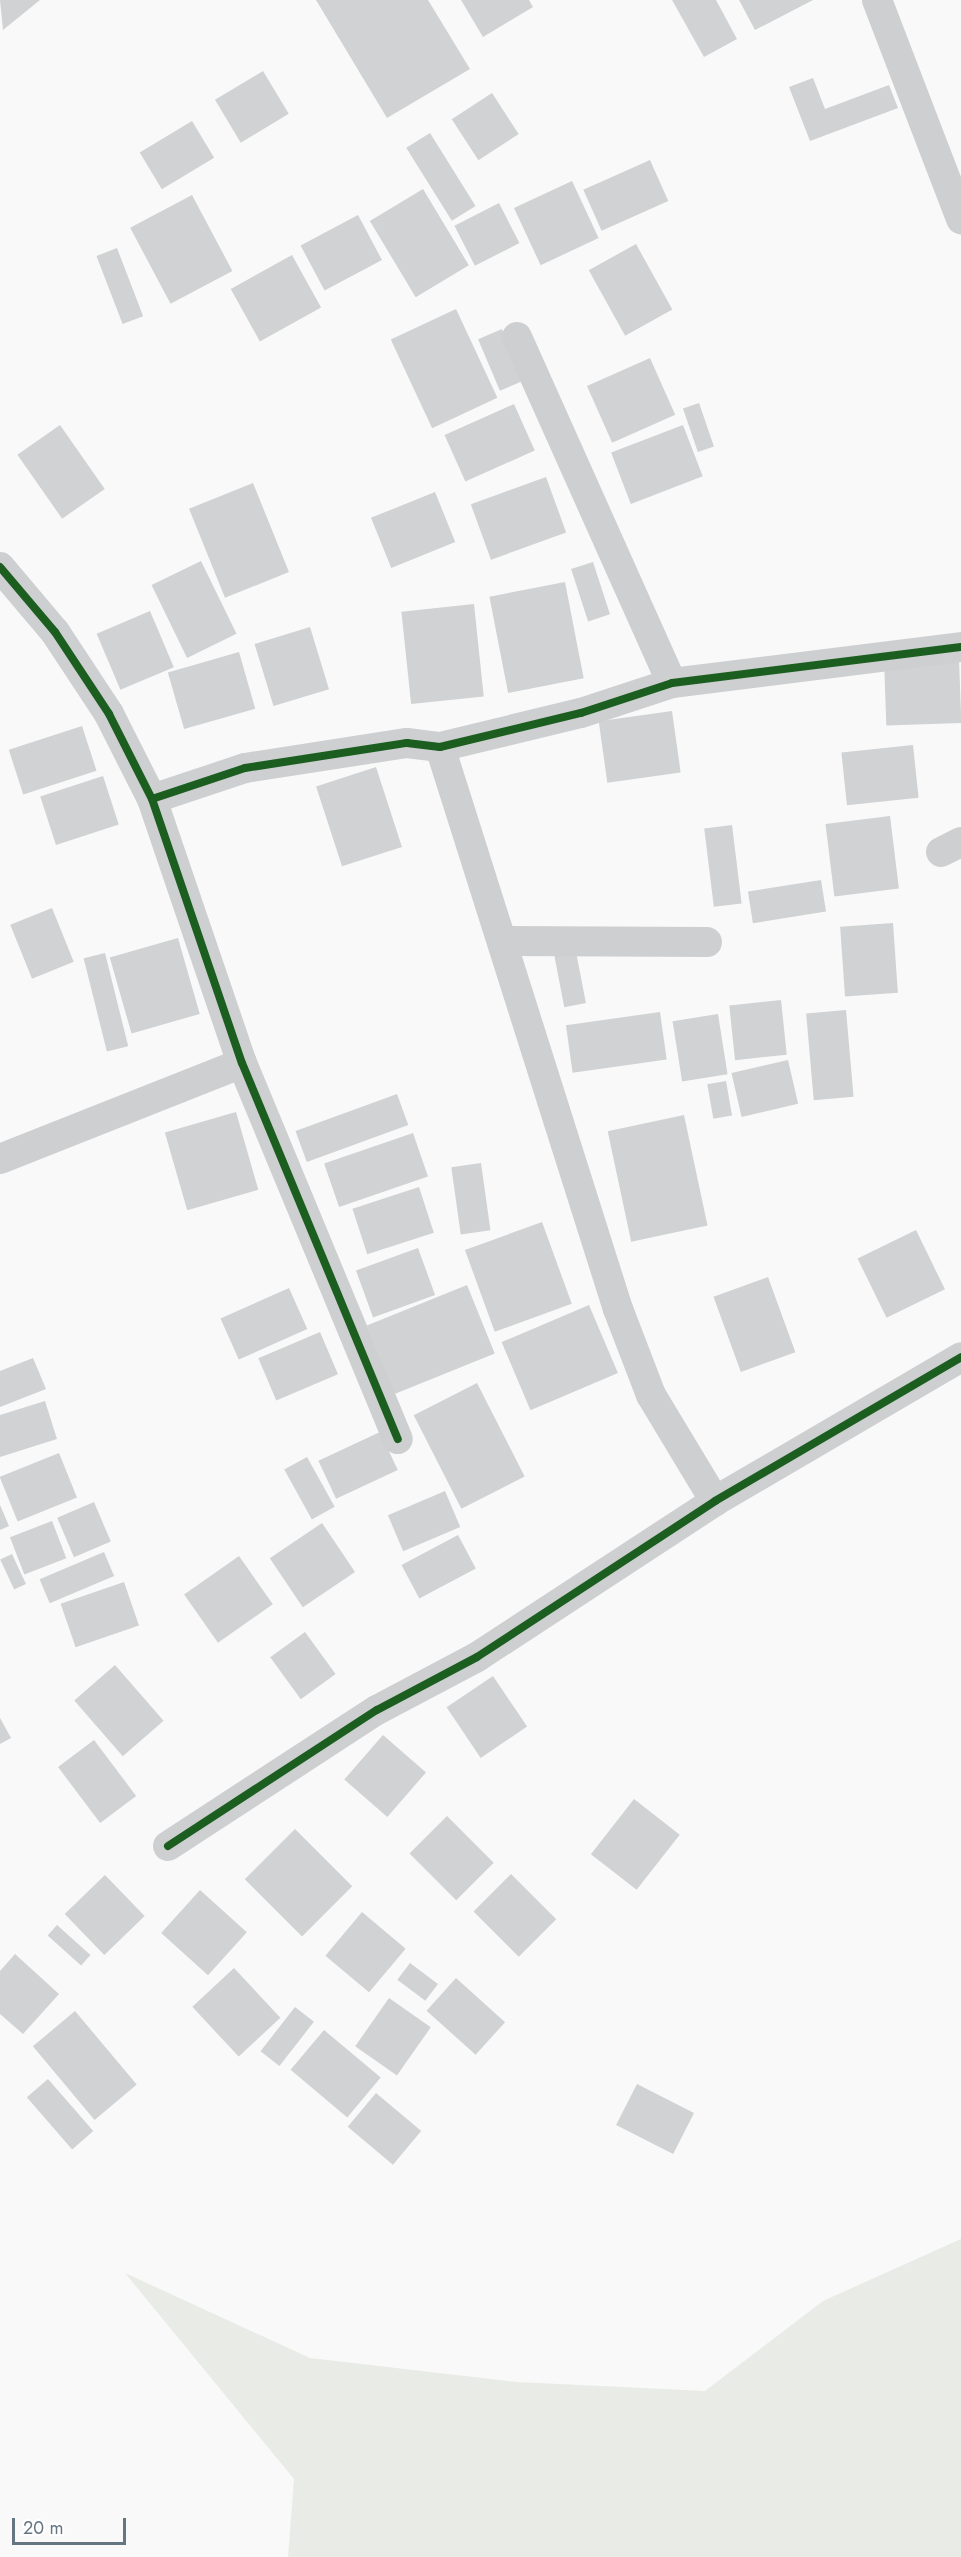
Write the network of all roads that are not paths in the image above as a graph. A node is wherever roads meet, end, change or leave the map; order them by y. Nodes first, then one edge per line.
1 (877, 0) edge
2 (961, 219) edge
3 (517, 337) dead end
4 (0, 567) edge
5 (961, 647) edge
6 (672, 683) junction
7 (440, 747) junction
8 (152, 799) junction
9 (504, 941) junction
10 (707, 942) dead end
11 (242, 1063) junction
12 (0, 1159) edge
13 (961, 1357) edge
14 (398, 1439) dead end
15 (715, 1501) junction
16 (168, 1846) dead end

1 - 2 street
3 - 6 street
4 - 8 street
5 - 6 street
6 - 7 street
7 - 8 street
7 - 9 street
8 - 11 street
9 - 10 street
9 - 15 street
11 - 12 street
11 - 14 street
13 - 15 street
15 - 16 street

